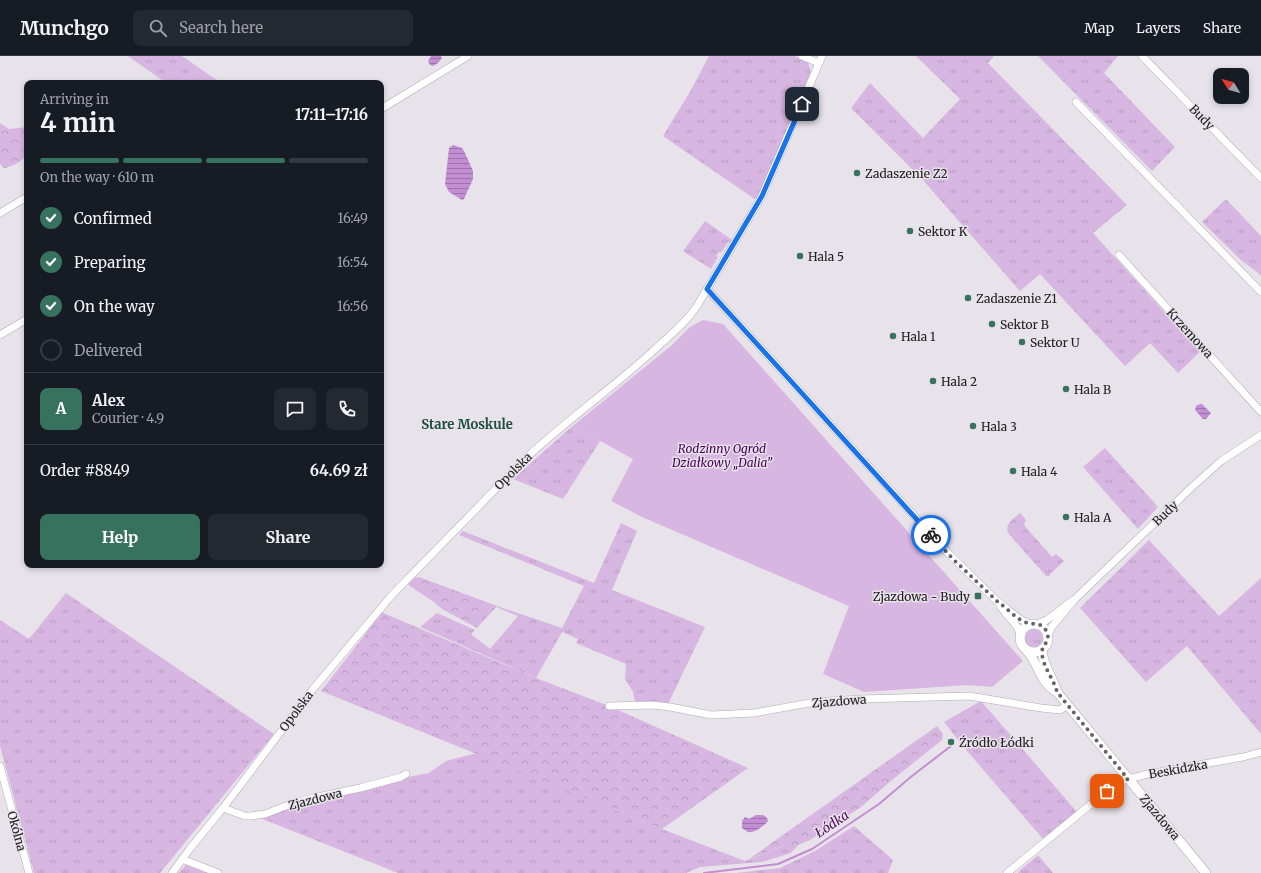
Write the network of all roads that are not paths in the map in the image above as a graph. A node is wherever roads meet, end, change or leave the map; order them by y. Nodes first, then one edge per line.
1 (468, 56) edge
2 (802, 56) edge
3 (822, 56) edge
4 (1142, 56) edge
5 (819, 64) junction
6 (1076, 102) dead end
7 (384, 107) edge
8 (1261, 178) edge
9 (24, 199) edge
10 (0, 213) edge
11 (1119, 255) dead end
12 (707, 289) junction
13 (1261, 292) edge
14 (24, 321) edge
15 (0, 335) edge
16 (1261, 412) edge
17 (1261, 435) edge
18 (1076, 598) junction
19 (998, 602) junction
20 (1034, 624) junction
21 (1020, 635) junction
22 (1048, 635) junction
23 (1042, 649) junction
24 (1027, 651) junction
25 (1057, 692) junction
26 (609, 706) dead end
27 (1068, 706) junction
28 (1261, 752) edge
29 (0, 766) edge
30 (406, 774) dead end
31 (1128, 779) junction
32 (223, 808) junction
33 (182, 859) junction
34 (29, 873) edge
35 (172, 873) edge
36 (218, 873) edge
37 (1007, 873) edge
38 (1206, 873) edge

1 - 7 street
2 - 5 street
3 - 5 street, Opolska
4 - 8 street, Budy
5 - 12 street, Opolska
6 - 13 street
9 - 10 street
11 - 16 street, Krzemowa
12 - 19 street
12 - 32 street, Opolska
14 - 15 street
17 - 18 street, Budy
18 - 20 street, Budy
18 - 22 street, Budy
19 - 20 street
19 - 21 street
20 - 21 street
20 - 22 street
21 - 24 street
22 - 23 street
23 - 24 street
23 - 25 street, Zjazdowa
24 - 25 street, Zjazdowa
25 - 27 street, Zjazdowa
26 - 27 street, Zjazdowa
27 - 31 street, Zjazdowa
28 - 31 street, Beskidzka
29 - 34 street, Okólna
30 - 32 street, Zjazdowa
31 - 37 street, Beskidzka
31 - 38 street, Zjazdowa
32 - 33 street, Opolska
33 - 35 street, Opolska
33 - 36 street

